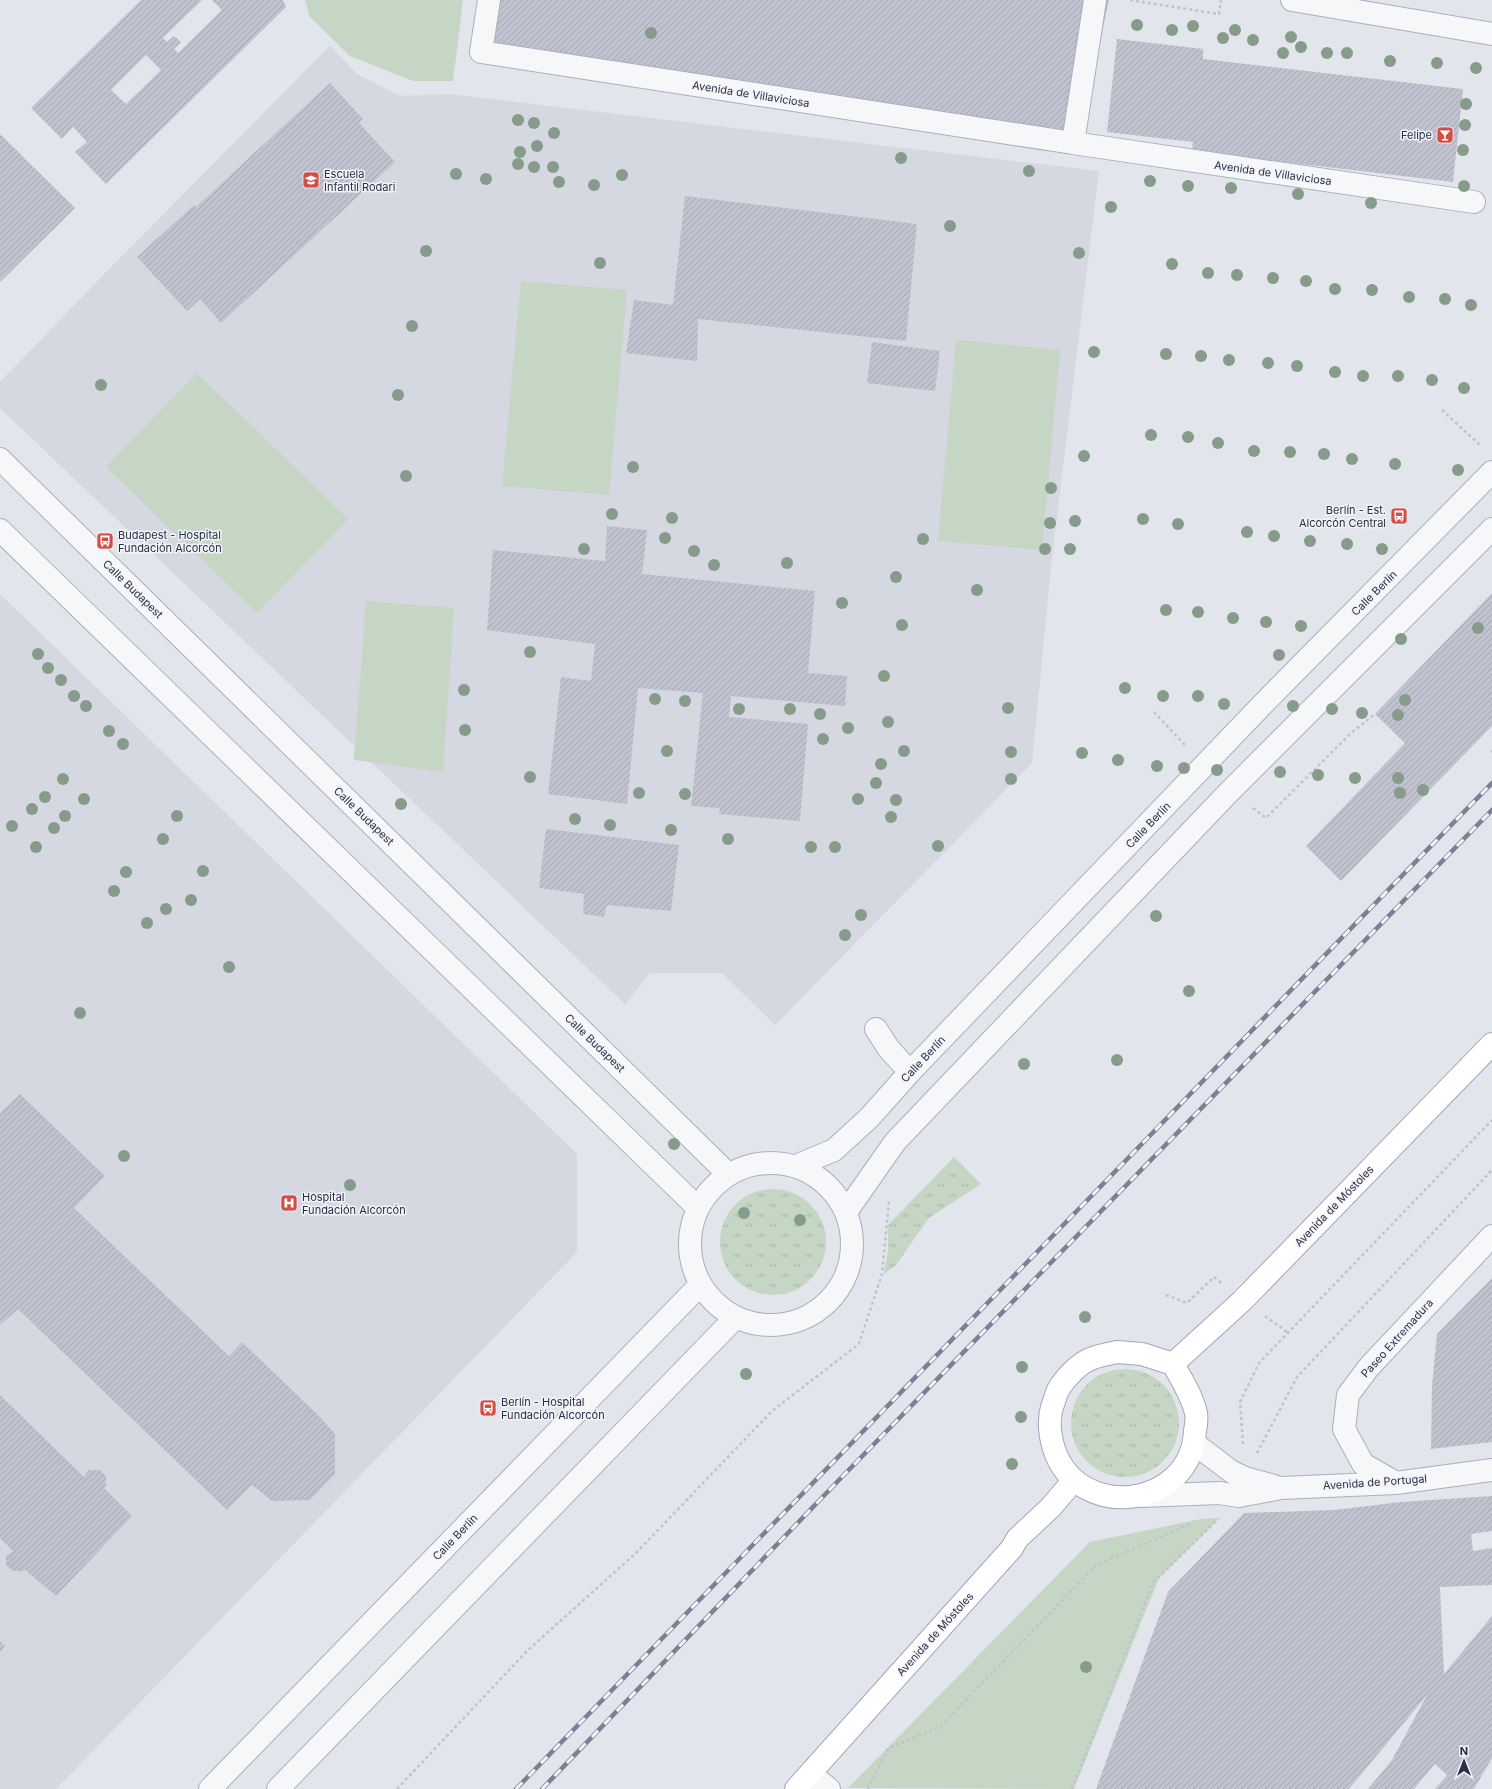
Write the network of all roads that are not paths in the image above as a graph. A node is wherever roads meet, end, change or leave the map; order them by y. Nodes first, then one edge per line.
1 (489, 0) edge
2 (1095, 0) edge
3 (1292, 0) edge
4 (1492, 34) edge
5 (1073, 143) junction
6 (1474, 202) dead end
7 (0, 459) edge
8 (1492, 472) edge
9 (1492, 529) edge
10 (0, 530) edge
11 (876, 1029) dead end
12 (1492, 1044) edge
13 (910, 1072) junction
14 (796, 1166) junction
15 (728, 1174) junction
16 (697, 1208) junction
17 (846, 1212) junction
18 (1492, 1236) edge
19 (700, 1285) junction
20 (736, 1317) junction
21 (1173, 1364) junction
22 (1195, 1444) junction
23 (1492, 1470) edge
24 (1074, 1480) junction
25 (1396, 1483) junction
26 (1242, 1487) junction
27 (1142, 1496) junction
28 (811, 1774) junction
29 (210, 1789) edge
30 (278, 1789) edge
31 (796, 1789) edge
32 (828, 1789) edge

1 - 5 street, Avenida de Villaviciosa
2 - 5 street
3 - 4 street
5 - 6 street, Avenida de Villaviciosa
7 - 15 street, Calle Budapest
8 - 13 street, Calle Berlín
9 - 17 street
10 - 16 street
11 - 13 street
12 - 21 main road, Avenida de Móstoles
13 - 14 street, Calle Berlín
14 - 15 street
14 - 17 street
15 - 16 street
16 - 19 street
17 - 20 street
18 - 25 street, Paseo Extremadura
19 - 20 street
19 - 29 street, Calle Berlín
20 - 30 street
21 - 22 main road
21 - 24 main road
22 - 26 street, Avenida de Portugal
22 - 27 main road
23 - 25 street, Avenida de Portugal
24 - 27 main road
24 - 28 main road, Avenida de Móstoles
25 - 26 street, Avenida de Portugal
26 - 27 street, Avenida de Portugal
28 - 31 main road, Avenida de Móstoles
28 - 32 street

